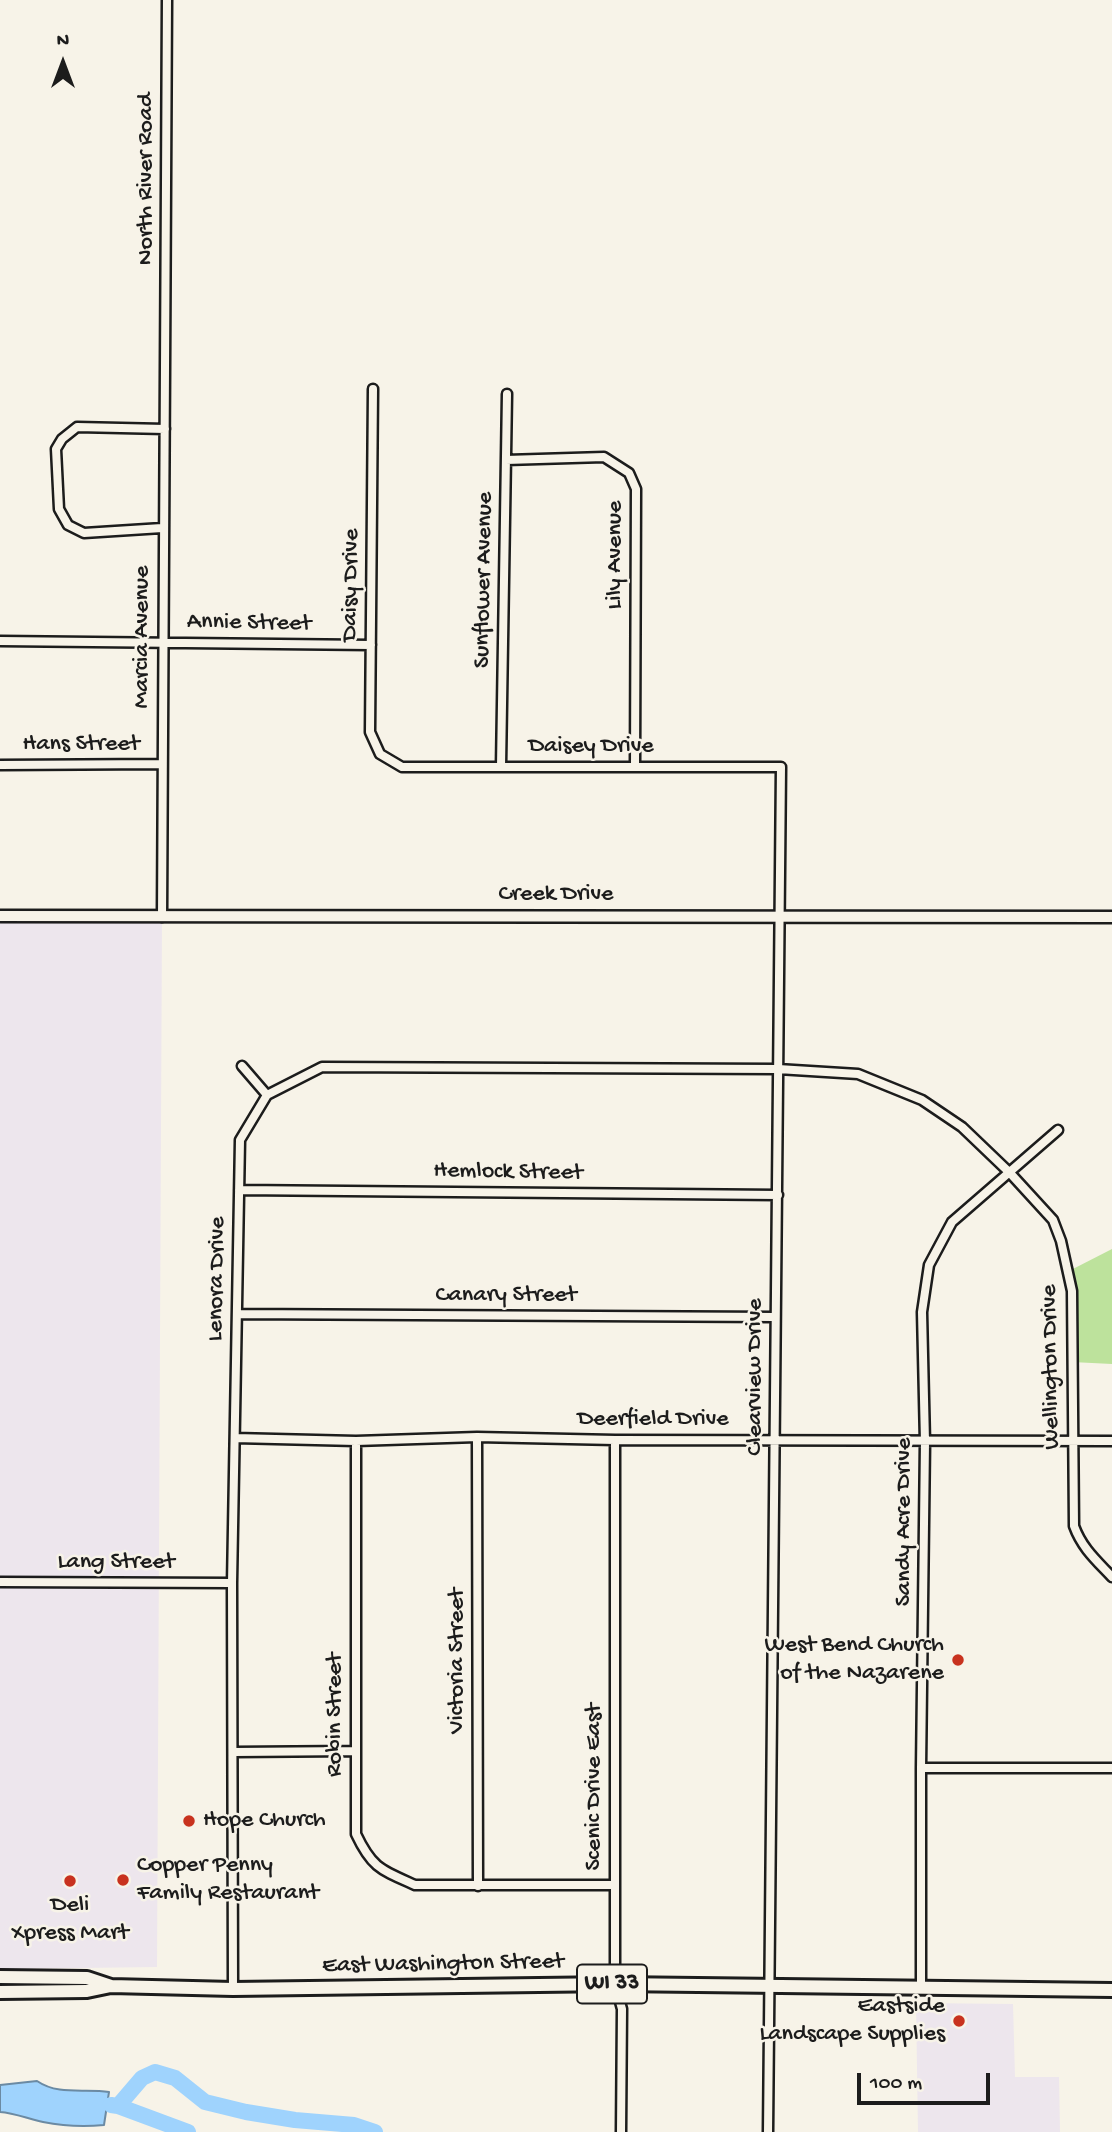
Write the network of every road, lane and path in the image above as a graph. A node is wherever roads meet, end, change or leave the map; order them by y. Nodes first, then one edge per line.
1 (167, 0) edge
2 (166, 358) joint
3 (373, 389) dead end
4 (507, 394) dead end
5 (165, 429) junction
6 (506, 460) junction
7 (162, 528) junction
8 (0, 641) edge
9 (162, 642) junction
10 (371, 645) junction
11 (162, 764) junction
12 (0, 765) edge
13 (501, 766) junction
14 (635, 766) junction
15 (402, 767) joint
16 (781, 767) joint
17 (0, 916) edge
18 (780, 916) junction
19 (162, 917) junction
20 (1112, 917) edge
21 (243, 1066) dead end
22 (778, 1069) junction
23 (267, 1095) junction
24 (1058, 1130) dead end
25 (1010, 1173) junction
26 (239, 1190) junction
27 (778, 1195) junction
28 (237, 1314) junction
29 (775, 1317) junction
30 (477, 1437) junction
31 (235, 1438) junction
32 (615, 1440) junction
33 (775, 1440) junction
34 (356, 1441) junction
35 (1072, 1441) junction
36 (1112, 1441) edge
37 (925, 1442) junction
38 (1112, 1577) edge
39 (0, 1582) edge
40 (232, 1583) junction
41 (355, 1751) junction
42 (234, 1752) junction
43 (1112, 1768) edge
44 (920, 1769) junction
45 (614, 1885) junction
46 (478, 1886) junction
47 (0, 1977) edge
48 (615, 1984) junction
49 (111, 1986) junction
50 (769, 1987) junction
51 (233, 1989) junction
52 (921, 1989) junction
53 (1112, 1990) edge
54 (0, 1992) edge
55 (621, 2132) edge
56 (768, 2132) edge

1 - 2 street, North River Road
2 - 5 street, Marcia Avenue
3 - 10 street, Daisy Drive
4 - 6 street, Sunflower Avenue
5 - 7 street, Marcia Avenue
5 - 7 street
6 - 13 street, Sunflower Avenue
6 - 14 street, Lily Avenue
7 - 9 street, Marcia Avenue
8 - 9 street, Annie Street
9 - 10 street, Annie Street
9 - 11 street, Marcia Avenue
10 - 15 street, Daisy Drive
11 - 12 street, Hans Street
11 - 19 street, Marcia Avenue
13 - 14 street, Daisey Drive
13 - 15 street, Daisey Drive
14 - 16 street, Daisey Drive
16 - 18 street, Clearview Drive
17 - 19 street, Creek Drive
18 - 19 street, Creek Drive
18 - 20 street, Creek Drive
18 - 22 street, Clearview Drive
21 - 23 street
22 - 23 street
22 - 25 street, Wellington Drive
22 - 27 street, Clearview Drive
23 - 26 street, Lenora Drive
24 - 25 street, Sandy Acre Drive
25 - 35 street, Wellington Drive
25 - 37 street, Sandy Acre Drive
26 - 27 street, Hemlock Street
26 - 28 street, Lenora Drive
27 - 29 street, Clearview Drive
28 - 29 street, Canary Street
28 - 31 street, Lenora Drive
29 - 33 street, Clearview Drive
30 - 32 street, Deerfield Drive
30 - 34 street, Deerfield Drive
30 - 46 street, Victoria Street
31 - 34 street, Deerfield Drive
31 - 40 street, Lenora Drive
32 - 33 street, Deerfield Drive
32 - 45 street, Scenic Drive East
33 - 37 street, Deerfield Drive
33 - 50 street, Clearview Drive
34 - 41 street, Robin Street
35 - 36 street, Deerfield Drive
35 - 37 street, Deerfield Drive
35 - 38 street, Wellington Drive
37 - 44 street, Sandy Acre Drive
39 - 40 street, Lang Street
40 - 42 street, Lenora Drive
41 - 42 street
41 - 46 street, Robin Street
42 - 51 street, Lenora Drive
43 - 44 street
44 - 52 street, Sandy Acre Drive
45 - 46 street, Robin Street
45 - 48 street, Scenic Drive East
47 - 49 main road, East Washington Street / WI 33
48 - 50 main road, East Washington Street / WI 33
48 - 51 main road, East Washington Street / WI 33
48 - 55 street, Scenic Drive East
49 - 51 main road, East Washington Street / WI 33
49 - 54 main road, East Washington Street / WI 33
50 - 52 main road, East Washington Street / WI 33
50 - 56 street, Clearview Drive
52 - 53 main road, East Washington Street / WI 33

